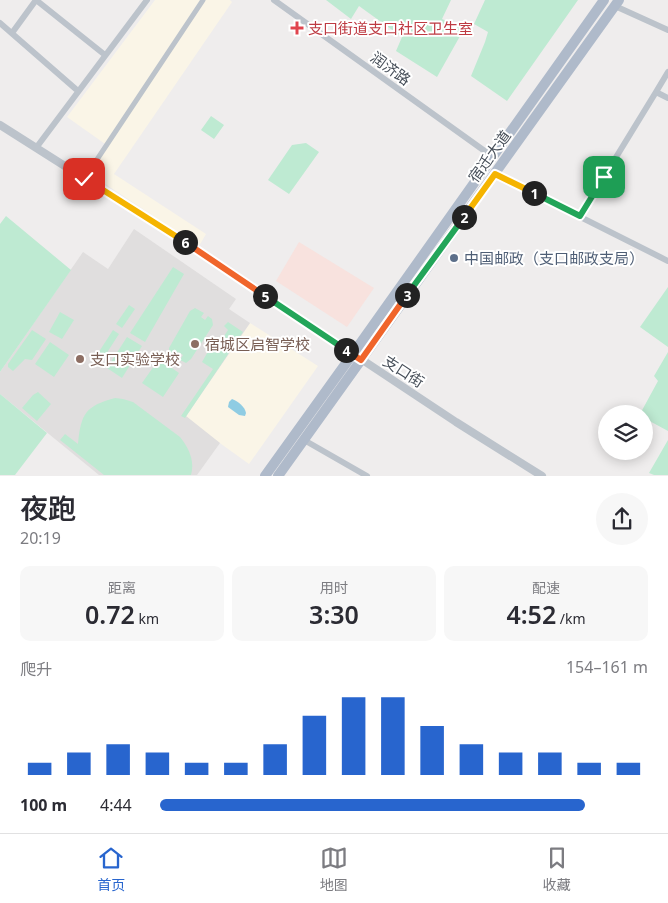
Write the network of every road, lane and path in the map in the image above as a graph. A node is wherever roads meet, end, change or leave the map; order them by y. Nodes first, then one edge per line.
1 (147, 0) edge
2 (203, 0) edge
3 (274, 0) edge
4 (600, 2) edge
5 (617, 3) edge
6 (0, 23) edge
7 (668, 30) edge
8 (12, 34) junction
9 (105, 55) junction
10 (668, 72) edge
11 (78, 91) junction
12 (656, 92) junction
13 (668, 98) edge
14 (0, 125) edge
15 (36, 148) junction
16 (493, 157) junction
17 (495, 174) junction
18 (84, 179) junction
19 (580, 216) junction
20 (668, 261) edge
21 (357, 357) junction
22 (304, 440) junction
23 (265, 476) edge
24 (278, 476) edge
25 (367, 476) edge
26 (542, 476) edge

1 - 9 street
2 - 18 street
3 - 16 street, 润济路
4 - 16 main road, 宿迁大道
5 - 7 street
5 - 17 main road, 宿迁大道
6 - 8 street
8 - 9 street
8 - 11 street
9 - 11 street
10 - 12 street
11 - 15 street
12 - 13 street
12 - 19 street
14 - 15 street, 支口街
15 - 18 street, 支口街
16 - 21 main road, 宿迁大道
17 - 19 street
17 - 21 main road, 宿迁大道
18 - 21 street, 支口街
19 - 20 street
21 - 22 main road, 宿迁大道
21 - 23 main road, 宿迁大道
21 - 26 street, 支口街
22 - 24 main road, 宿迁大道
22 - 25 street

